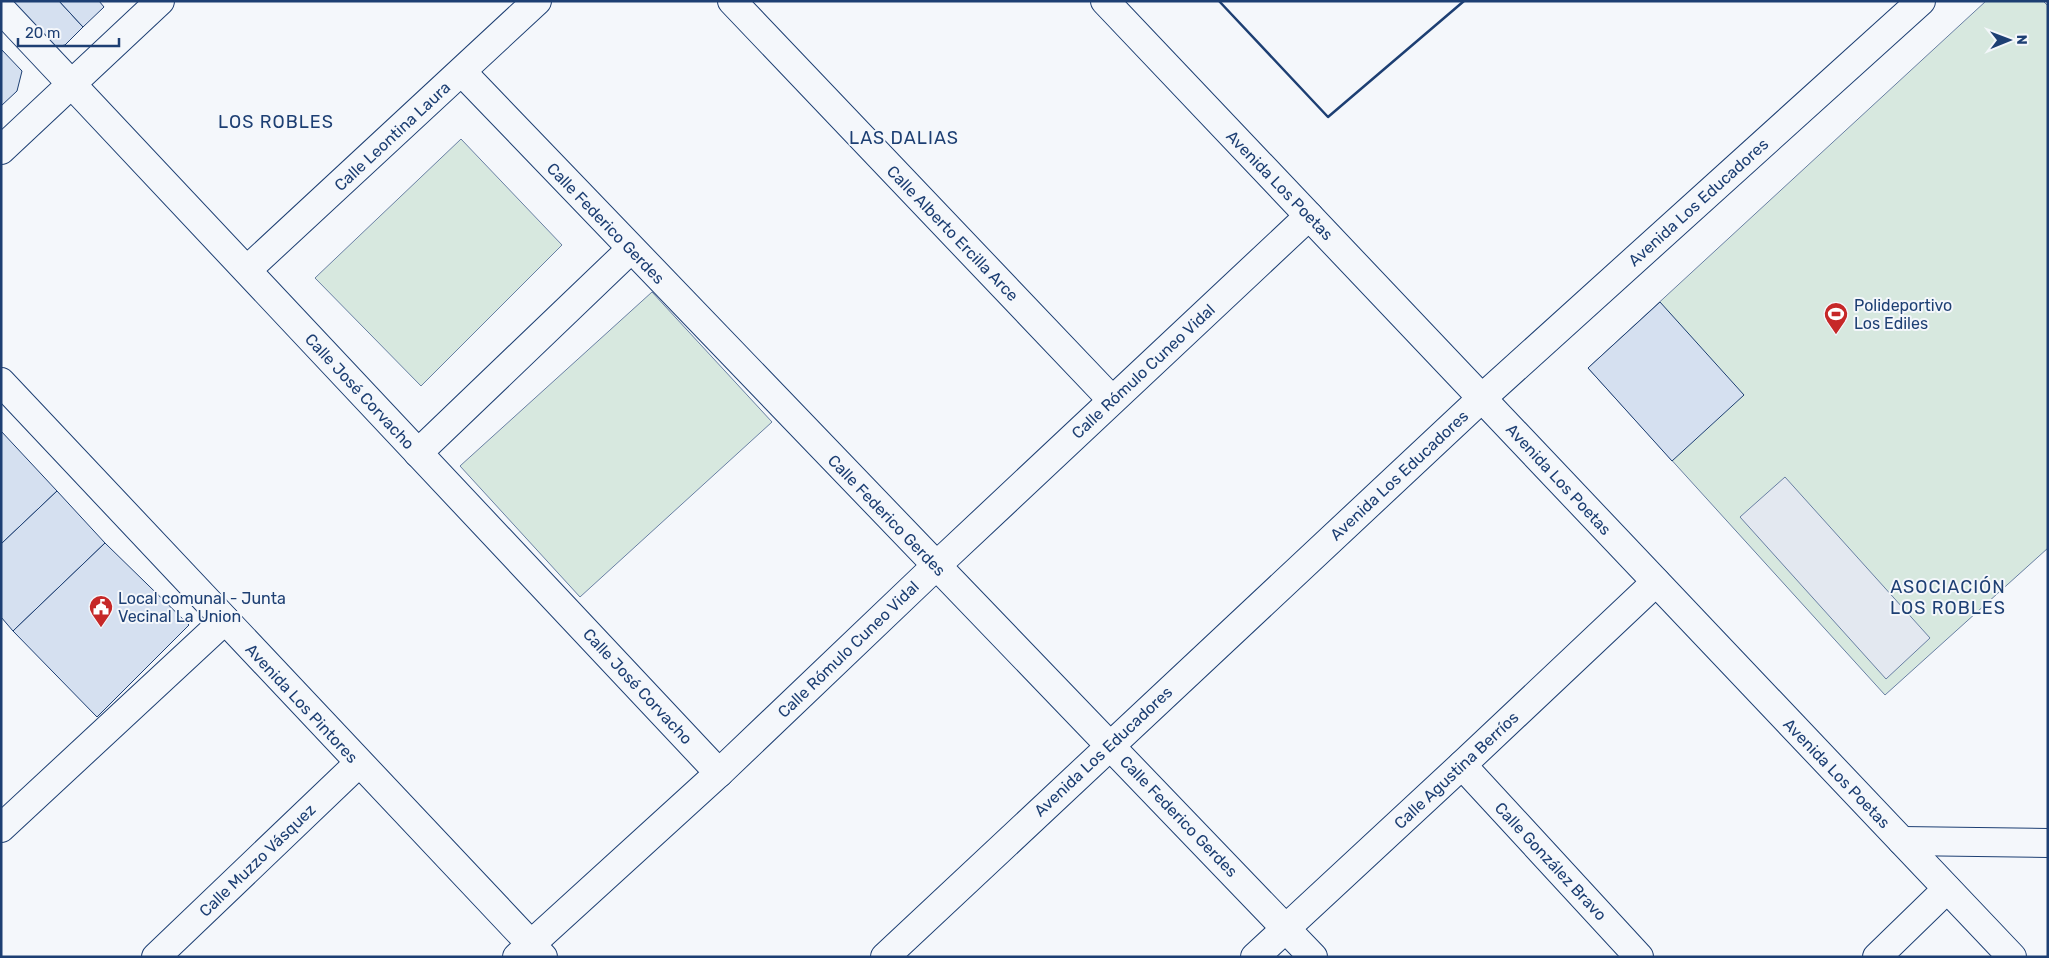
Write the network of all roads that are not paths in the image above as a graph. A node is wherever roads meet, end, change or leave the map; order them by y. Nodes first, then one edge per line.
1 (160, 1) edge
2 (537, 1) edge
3 (732, 1) edge
4 (1105, 1) edge
5 (1921, 1) edge
6 (1, 9) edge
7 (462, 72) junction
8 (72, 84) junction
9 (1, 150) edge
10 (1310, 216) junction
11 (631, 249) junction
12 (247, 270) junction
13 (1, 382) edge
14 (1482, 398) junction
15 (1112, 400) junction
16 (418, 453) junction
17 (936, 566) junction
18 (1656, 582) junction
19 (225, 620) junction
20 (1110, 744) junction
21 (359, 763) junction
22 (1462, 765) junction
23 (719, 772) junction
24 (1, 828) edge
25 (1902, 841) junction
26 (2048, 843) edge
27 (1947, 889) junction
28 (1285, 928) junction
29 (530, 952) edge
30 (156, 957) edge
31 (885, 957) edge
32 (1254, 957) edge
33 (1313, 957) edge
34 (1639, 957) edge
35 (1877, 957) edge
36 (2012, 957) edge

1 - 8 street
2 - 7 street, Calle Leontina Laura
3 - 15 street, Calle Alberto Ercilla Arce
4 - 10 street, Avenida Los Poetas
5 - 14 street, Avenida Los Educadores
6 - 8 street, Calle José Corvacho
7 - 11 street, Calle Federico Gerdes
7 - 12 street, Calle Leontina Laura
8 - 9 street
8 - 12 street, Calle José Corvacho
10 - 14 street, Avenida Los Poetas
10 - 15 street, Calle Rómulo Cuneo Vidal
11 - 16 street
11 - 17 street, Calle Federico Gerdes
12 - 16 street, Calle José Corvacho
13 - 19 street, Avenida Los Pintores
14 - 18 street, Avenida Los Poetas
14 - 20 street, Avenida Los Educadores
15 - 17 street, Calle Rómulo Cuneo Vidal
16 - 23 street, Calle José Corvacho
17 - 20 street, Calle Federico Gerdes
17 - 23 street, Calle Rómulo Cuneo Vidal
18 - 22 street, Calle Agustina Berríos
18 - 25 street, Avenida Los Poetas
19 - 21 street, Avenida Los Pintores
19 - 24 street
20 - 28 street, Calle Federico Gerdes
20 - 31 street, Avenida Los Educadores
21 - 29 street, Avenida Los Pintores
21 - 30 street, Calle Muzzo Vásquez
22 - 28 street, Calle Agustina Berríos
22 - 34 street, Calle González Bravo
23 - 29 street, Calle Rómulo Cuneo Vidal
25 - 26 street
25 - 27 street, Avenida Los Poetas
27 - 35 street
27 - 36 street, Avenida Los Poetas
28 - 32 street, Calle Agustina Berríos
28 - 33 street, Calle Federico Gerdes

